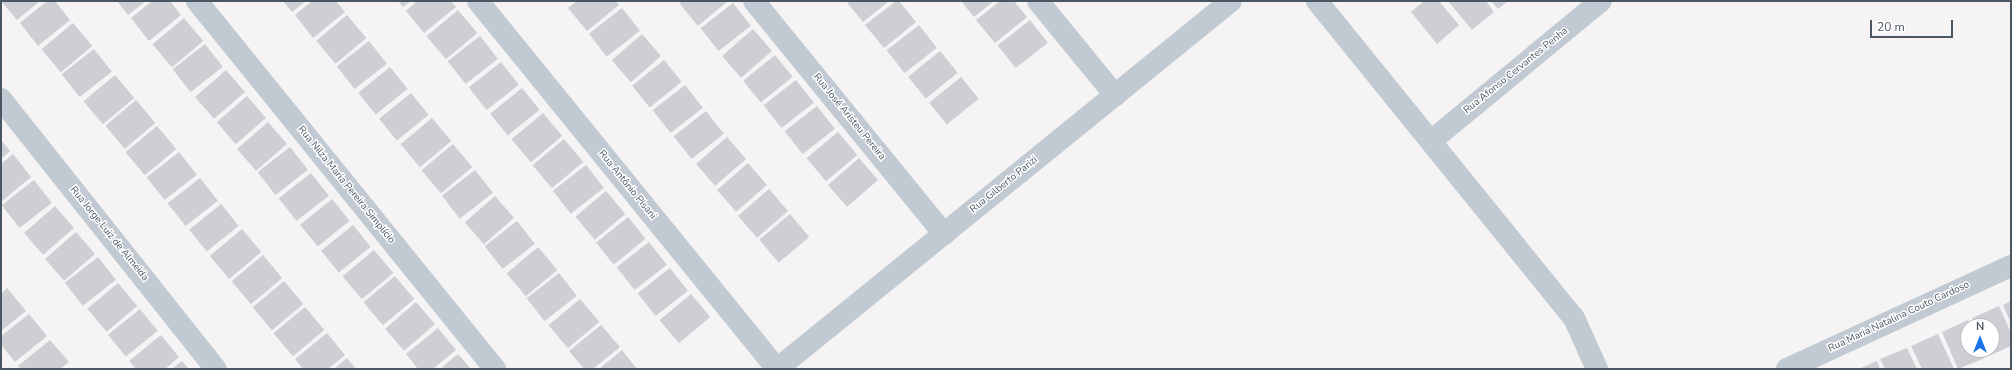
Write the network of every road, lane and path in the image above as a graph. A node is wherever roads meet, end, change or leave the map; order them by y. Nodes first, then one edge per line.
1 (197, 1) edge
2 (478, 1) edge
3 (754, 1) edge
4 (1038, 1) edge
5 (1231, 1) edge
6 (1316, 1) edge
7 (1601, 1) edge
8 (1115, 95) junction
9 (1, 98) edge
10 (1431, 141) junction
11 (944, 234) junction
12 (2011, 266) edge
13 (216, 369) edge
14 (495, 369) edge
15 (777, 369) edge
16 (1597, 369) edge
17 (1787, 369) edge

1 - 14 street, Rua Nilza Maria Pereira Simplício
2 - 15 street, Rua Antônio Pisani
3 - 11 street, Rua José Aristeu Pereira
4 - 8 street
5 - 8 street, Rua Gilberto Parizi
6 - 10 street
7 - 10 street, Rua Afonso Cervantes Penha
8 - 11 street, Rua Gilberto Parizi
9 - 13 street, Rua Jorge Luiz de Almeida
10 - 16 street
11 - 15 street, Rua Gilberto Parizi
12 - 17 street, Rua Maria Natalina Couto Cardoso

